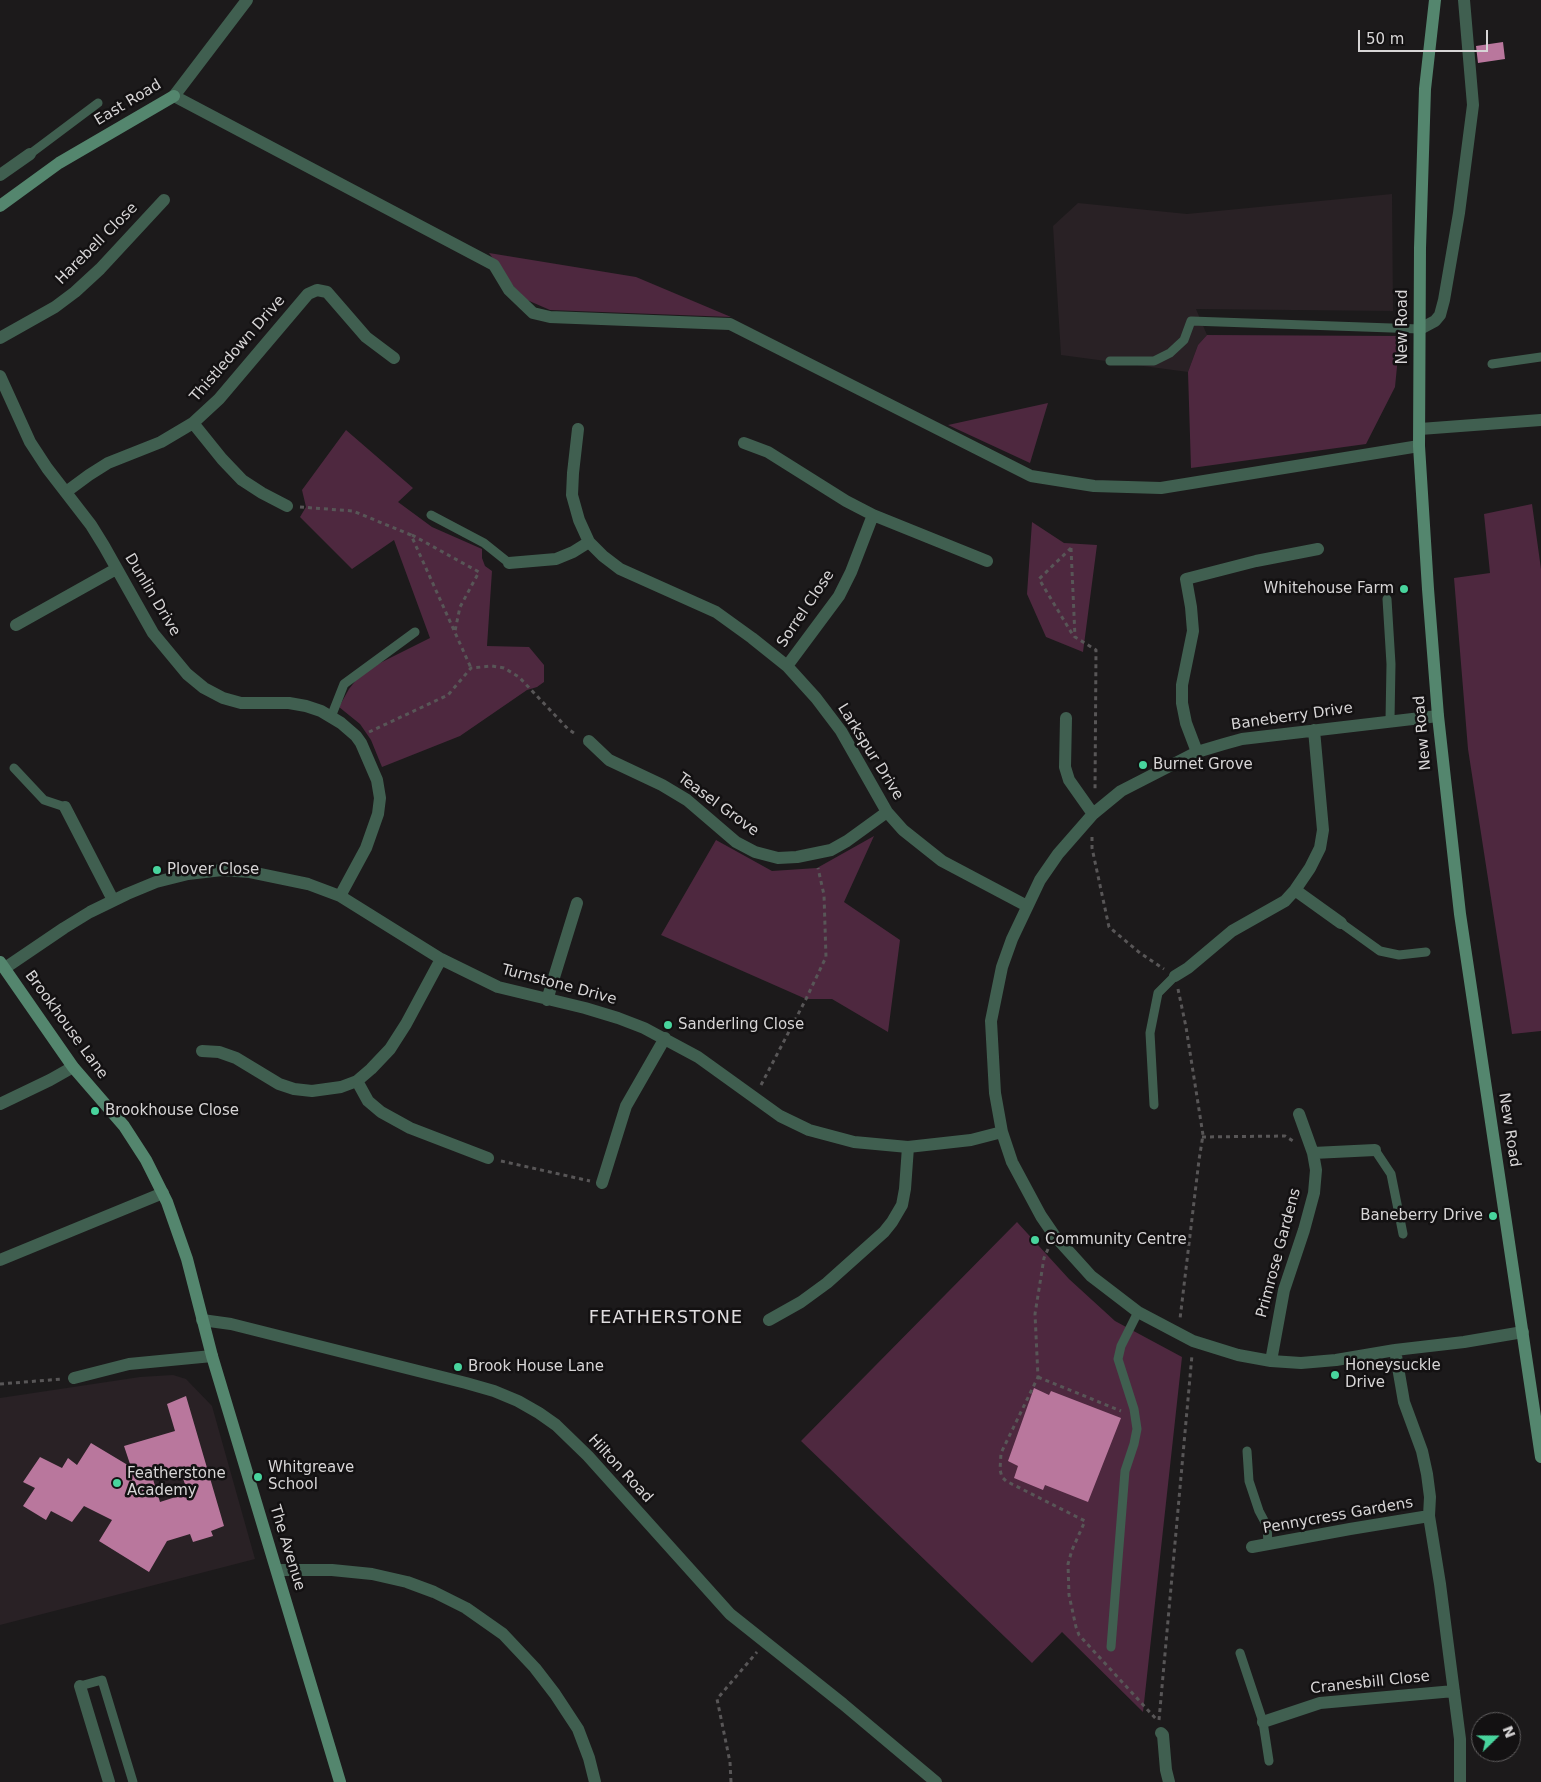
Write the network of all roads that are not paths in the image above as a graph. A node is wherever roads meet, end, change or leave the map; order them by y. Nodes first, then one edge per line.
1 (247, 0) edge
2 (1435, 0) edge
3 (1464, 0) edge
4 (174, 96) junction
5 (98, 103) dead end
6 (30, 154) joint
7 (0, 174) edge
8 (164, 200) dead end
9 (0, 206) edge
10 (1420, 329) junction
11 (0, 338) edge
12 (1541, 357) edge
13 (394, 358) dead end
14 (1110, 361) dead end
15 (1492, 364) dead end
16 (0, 376) edge
17 (1541, 420) edge
18 (194, 423) junction
19 (578, 428) dead end
20 (1420, 430) junction
21 (744, 443) dead end
22 (1419, 446) junction
23 (66, 492) junction
24 (287, 506) road end
25 (873, 514) junction
26 (431, 515) dead end
27 (589, 542) junction
28 (1318, 550) dead end
29 (987, 561) dead end
30 (509, 563) joint
31 (116, 569) junction
32 (1387, 598) dead end
33 (16, 625) dead end
34 (415, 632) dead end
35 (787, 666) junction
36 (1438, 716) junction
37 (331, 717) junction
38 (1066, 718) dead end
39 (1390, 720) junction
40 (1314, 730) junction
41 (588, 741) road end
42 (1197, 752) junction
43 (14, 768) dead end
44 (65, 807) joint
45 (887, 812) junction
46 (1093, 814) junction
47 (1295, 890) junction
48 (340, 896) junction
49 (113, 900) junction
50 (577, 903) dead end
51 (1027, 906) junction
52 (1341, 923) joint
53 (1426, 952) dead end
54 (441, 959) junction
55 (2, 965) edge
56 (1175, 976) joint
57 (547, 1000) junction
58 (665, 1038) junction
59 (202, 1051) dead end
60 (73, 1067) junction
61 (356, 1081) junction
62 (0, 1104) edge
63 (1154, 1104) dead end
64 (1299, 1114) dead end
65 (1002, 1132) junction
66 (908, 1147) junction
67 (1375, 1150) joint
68 (1313, 1153) junction
69 (488, 1158) road end
70 (602, 1183) road end
71 (160, 1187) junction
72 (1403, 1234) dead end
73 (0, 1260) edge
74 (1138, 1312) junction
75 (202, 1320) junction
76 (769, 1320) dead end
77 (1523, 1332) junction
78 (1395, 1350) junction
79 (212, 1356) junction
80 (1271, 1361) junction
81 (74, 1378) road end
82 (1247, 1451) dead end
83 (1541, 1457) edge
84 (1429, 1516) junction
85 (1268, 1544) junction
86 (1252, 1547) dead end
87 (277, 1570) junction
88 (1111, 1647) dead end
89 (1240, 1653) dead end
90 (80, 1686) joint
91 (1454, 1690) junction
92 (1263, 1722) junction
93 (1160, 1727) road end
94 (1269, 1761) dead end
95 (109, 1782) edge
96 (133, 1782) edge
97 (340, 1782) edge
98 (594, 1782) edge
99 (936, 1782) edge
100 (1169, 1782) edge
101 (1460, 1782) edge

1 - 4 street, East Road
2 - 10 street, New Road
3 - 10 street
4 - 9 street, East Road
4 - 22 street
5 - 6 lane
6 - 7 street
8 - 11 street, Harebell Close
10 - 14 lane
10 - 20 street, New Road
12 - 15 lane
13 - 18 street, Thistledown Drive
16 - 23 street, Dunlin Drive
17 - 20 street
18 - 23 street, Thistledown Drive
18 - 24 street
19 - 27 street, Larkspur Drive
20 - 22 street, New Road
21 - 25 street
22 - 36 street, New Road
23 - 31 street, Dunlin Drive
25 - 29 street
25 - 35 street, Sorrel Close
26 - 30 lane
27 - 30 street
27 - 35 street, Larkspur Drive
28 - 42 street
31 - 33 street
31 - 37 street, Dunlin Drive
32 - 39 lane
34 - 37 lane
35 - 45 street, Larkspur Drive
36 - 39 street, Baneberry Drive
36 - 77 street, New Road
37 - 48 street, Dunlin Drive
38 - 46 street
39 - 40 street, Baneberry Drive
40 - 42 street, Baneberry Drive
40 - 47 street
41 - 45 street, Teasel Grove
42 - 46 street, Baneberry Drive
43 - 44 lane
44 - 49 street
45 - 51 street, Larkspur Drive
46 - 51 street, Baneberry Drive
47 - 52 street
47 - 56 street
48 - 49 street, Turnstone Drive
48 - 54 street, Turnstone Drive
49 - 55 street, Turnstone Drive
50 - 57 street
51 - 65 street, Baneberry Drive
52 - 53 lane
54 - 57 street, Turnstone Drive
54 - 61 street
55 - 60 street, Brookhouse Lane
56 - 63 lane
57 - 58 street, Turnstone Drive
58 - 66 street, Turnstone Drive
58 - 70 street
59 - 61 street
60 - 62 street
60 - 71 street, Brookhouse Lane
61 - 69 street
64 - 68 street, Primrose Gardens
65 - 66 street, Turnstone Drive
65 - 74 street, Baneberry Drive
66 - 76 street
67 - 68 street
67 - 72 lane
68 - 80 street, Primrose Gardens
71 - 73 street
71 - 75 street, The Avenue
74 - 80 street, Baneberry Drive
74 - 88 lane
75 - 79 street, The Avenue
75 - 99 street, Hilton Road
77 - 78 street, Baneberry Drive
77 - 83 street, New Road
78 - 80 street, Baneberry Drive
78 - 84 street
79 - 81 street
79 - 87 street, The Avenue
82 - 85 lane
84 - 85 street, Pennycress Gardens
84 - 91 street
85 - 86 street, Pennycress Gardens
87 - 97 street, The Avenue
87 - 98 street
89 - 92 lane
90 - 95 street
90 - 96 lane
91 - 92 street, Cranesbill Close
91 - 101 street
92 - 94 lane
93 - 100 street

